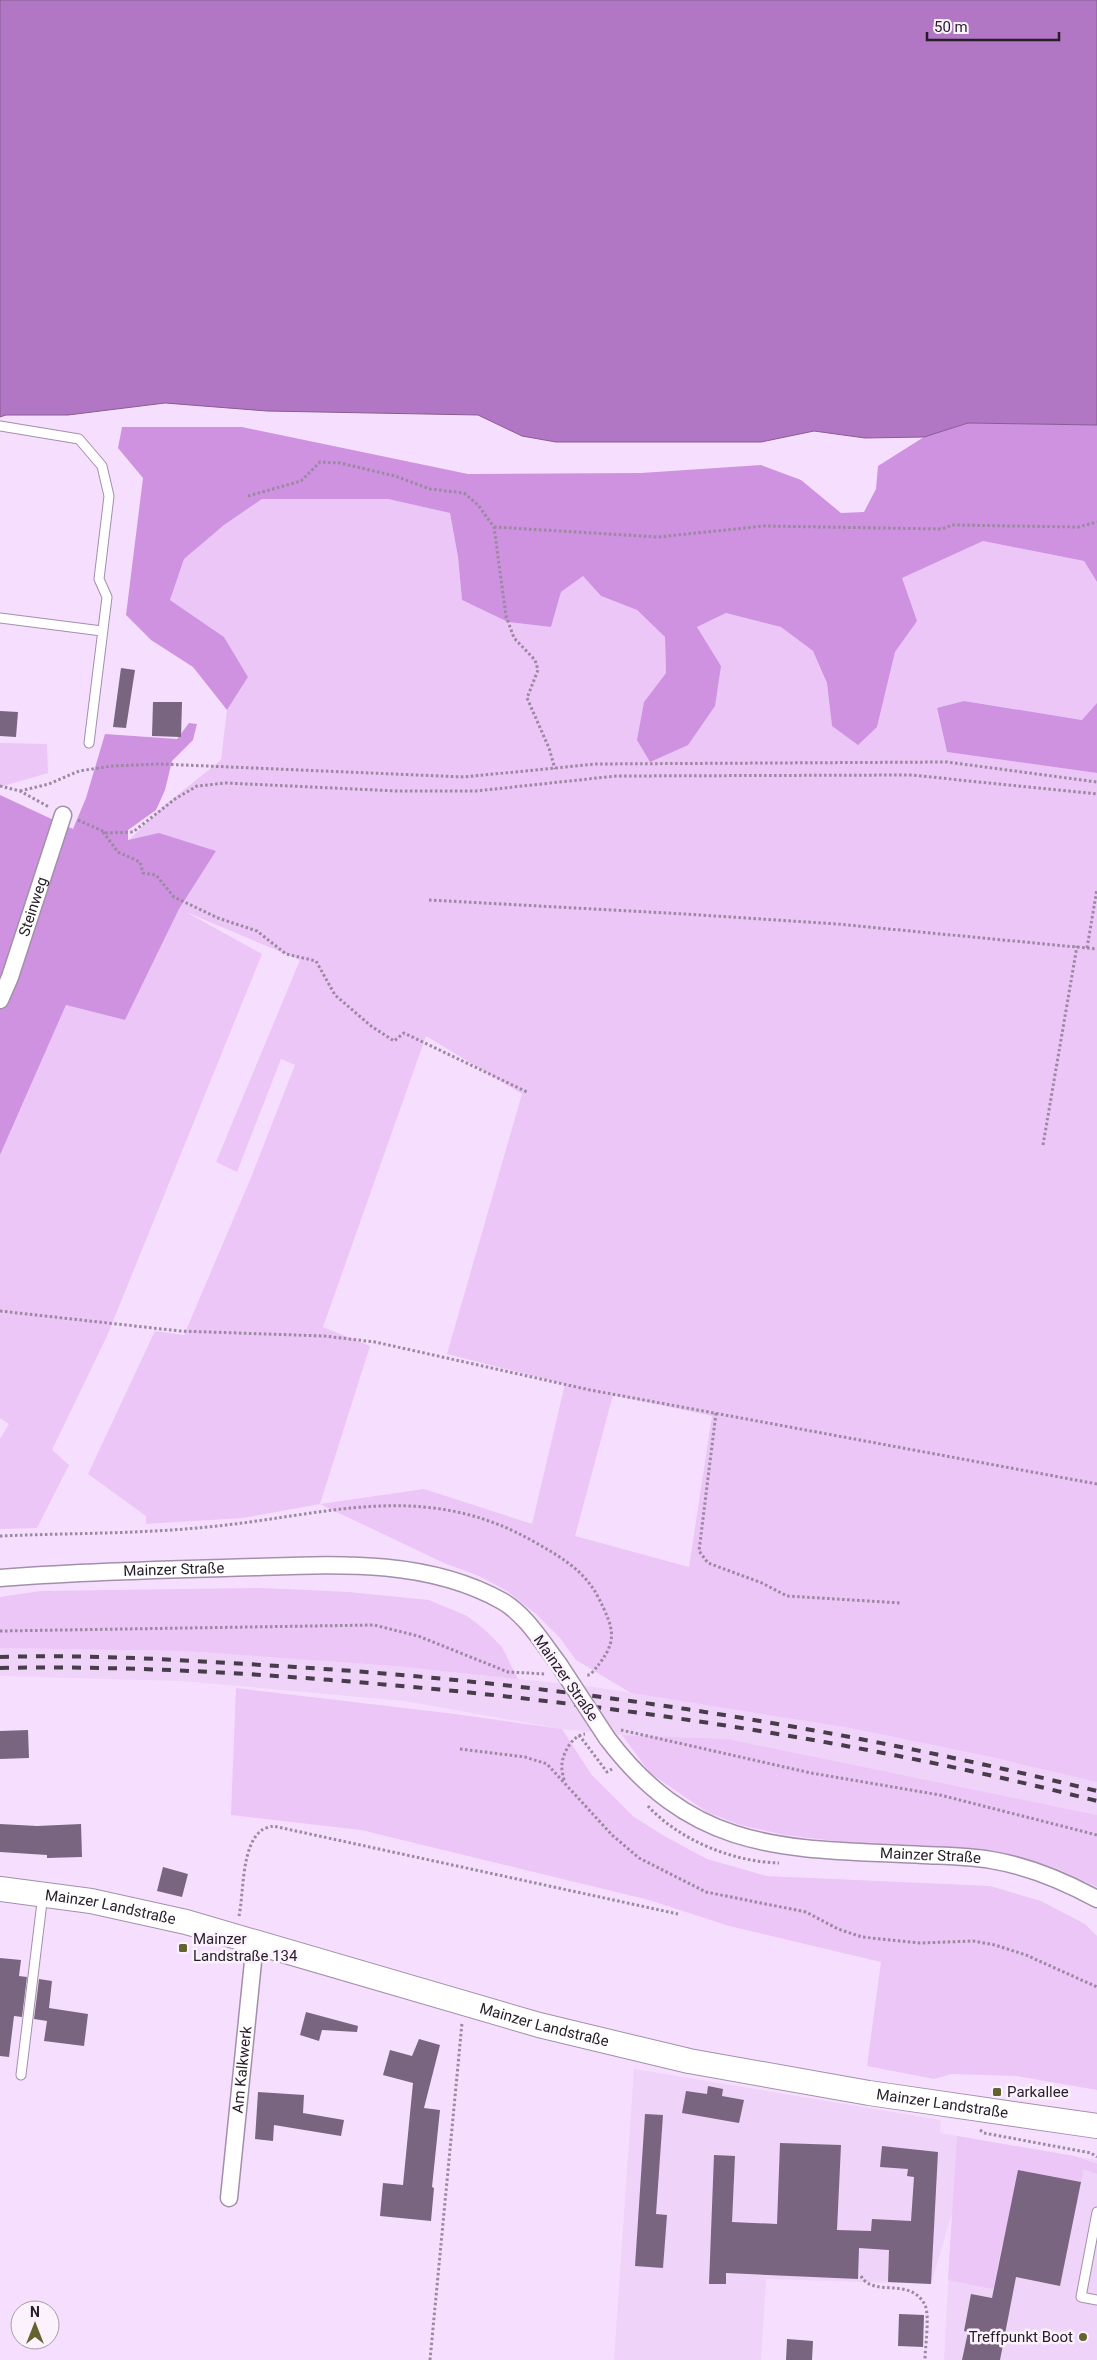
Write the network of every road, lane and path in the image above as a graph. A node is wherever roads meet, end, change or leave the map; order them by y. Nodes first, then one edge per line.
1 (0, 426) edge
2 (248, 496) dead end
3 (1097, 522) edge
4 (494, 527) junction
5 (0, 618) edge
6 (102, 630) junction
7 (89, 743) dead end
8 (555, 769) junction
9 (1097, 782) edge
10 (0, 786) edge
11 (20, 791) junction
12 (1097, 794) edge
13 (63, 815) junction
14 (103, 831) junction
15 (1097, 889) edge
16 (429, 900) dead end
17 (1076, 946) junction
18 (1087, 948) junction
19 (1097, 949) edge
20 (0, 1000) edge
21 (527, 1092) dead end
22 (1043, 1145) dead end
23 (0, 1311) edge
24 (716, 1413) junction
25 (1097, 1484) edge
26 (0, 1536) edge
27 (0, 1578) edge
28 (900, 1603) dead end
29 (0, 1631) edge
30 (556, 1668) junction
31 (581, 1675) dead end
32 (588, 1734) dead end
33 (611, 1734) junction
34 (579, 1735) junction
35 (460, 1750) dead end
36 (612, 1769) dead end
37 (564, 1780) junction
38 (1097, 1835) edge
39 (0, 1889) edge
40 (43, 1894) junction
41 (1097, 1899) edge
42 (678, 1914) dead end
43 (244, 1939) junction
44 (1097, 1987) edge
45 (462, 2023) dead end
46 (20, 2075) dead end
47 (1095, 2128) edge
48 (978, 2129) dead end
49 (1097, 2157) edge
50 (229, 2198) dead end
51 (1097, 2212) edge
52 (861, 2276) dead end
53 (1097, 2300) edge
54 (430, 2360) edge
55 (925, 2360) edge

1 - 6 lane
2 - 4 path
3 - 4 path
4 - 8 path
5 - 6 lane
6 - 7 lane
8 - 9 path
8 - 11 path
10 - 11 path
11 - 13 path
12 - 14 path
13 - 14 path
13 - 20 street, Steinweg
14 - 21 path
15 - 18 path
16 - 17 path
17 - 18 path
17 - 22 path
18 - 19 path
23 - 24 path
24 - 25 path
24 - 28 path
26 - 31 path
27 - 30 street, Mainzer Straße
29 - 30 path
30 - 33 street, Mainzer Straße, bridge
32 - 34 path
33 - 38 path
33 - 41 street, Mainzer Straße
34 - 36 path
34 - 37 path
35 - 37 path
37 - 44 path
39 - 40 main road, Mainzer Landstraße
40 - 43 main road, Mainzer Landstraße
40 - 46 lane
42 - 43 path
43 - 47 main road, Mainzer Landstraße
43 - 50 street, Am Kalkwerk
45 - 54 path
48 - 49 path
51 - 53 lane
52 - 55 path

